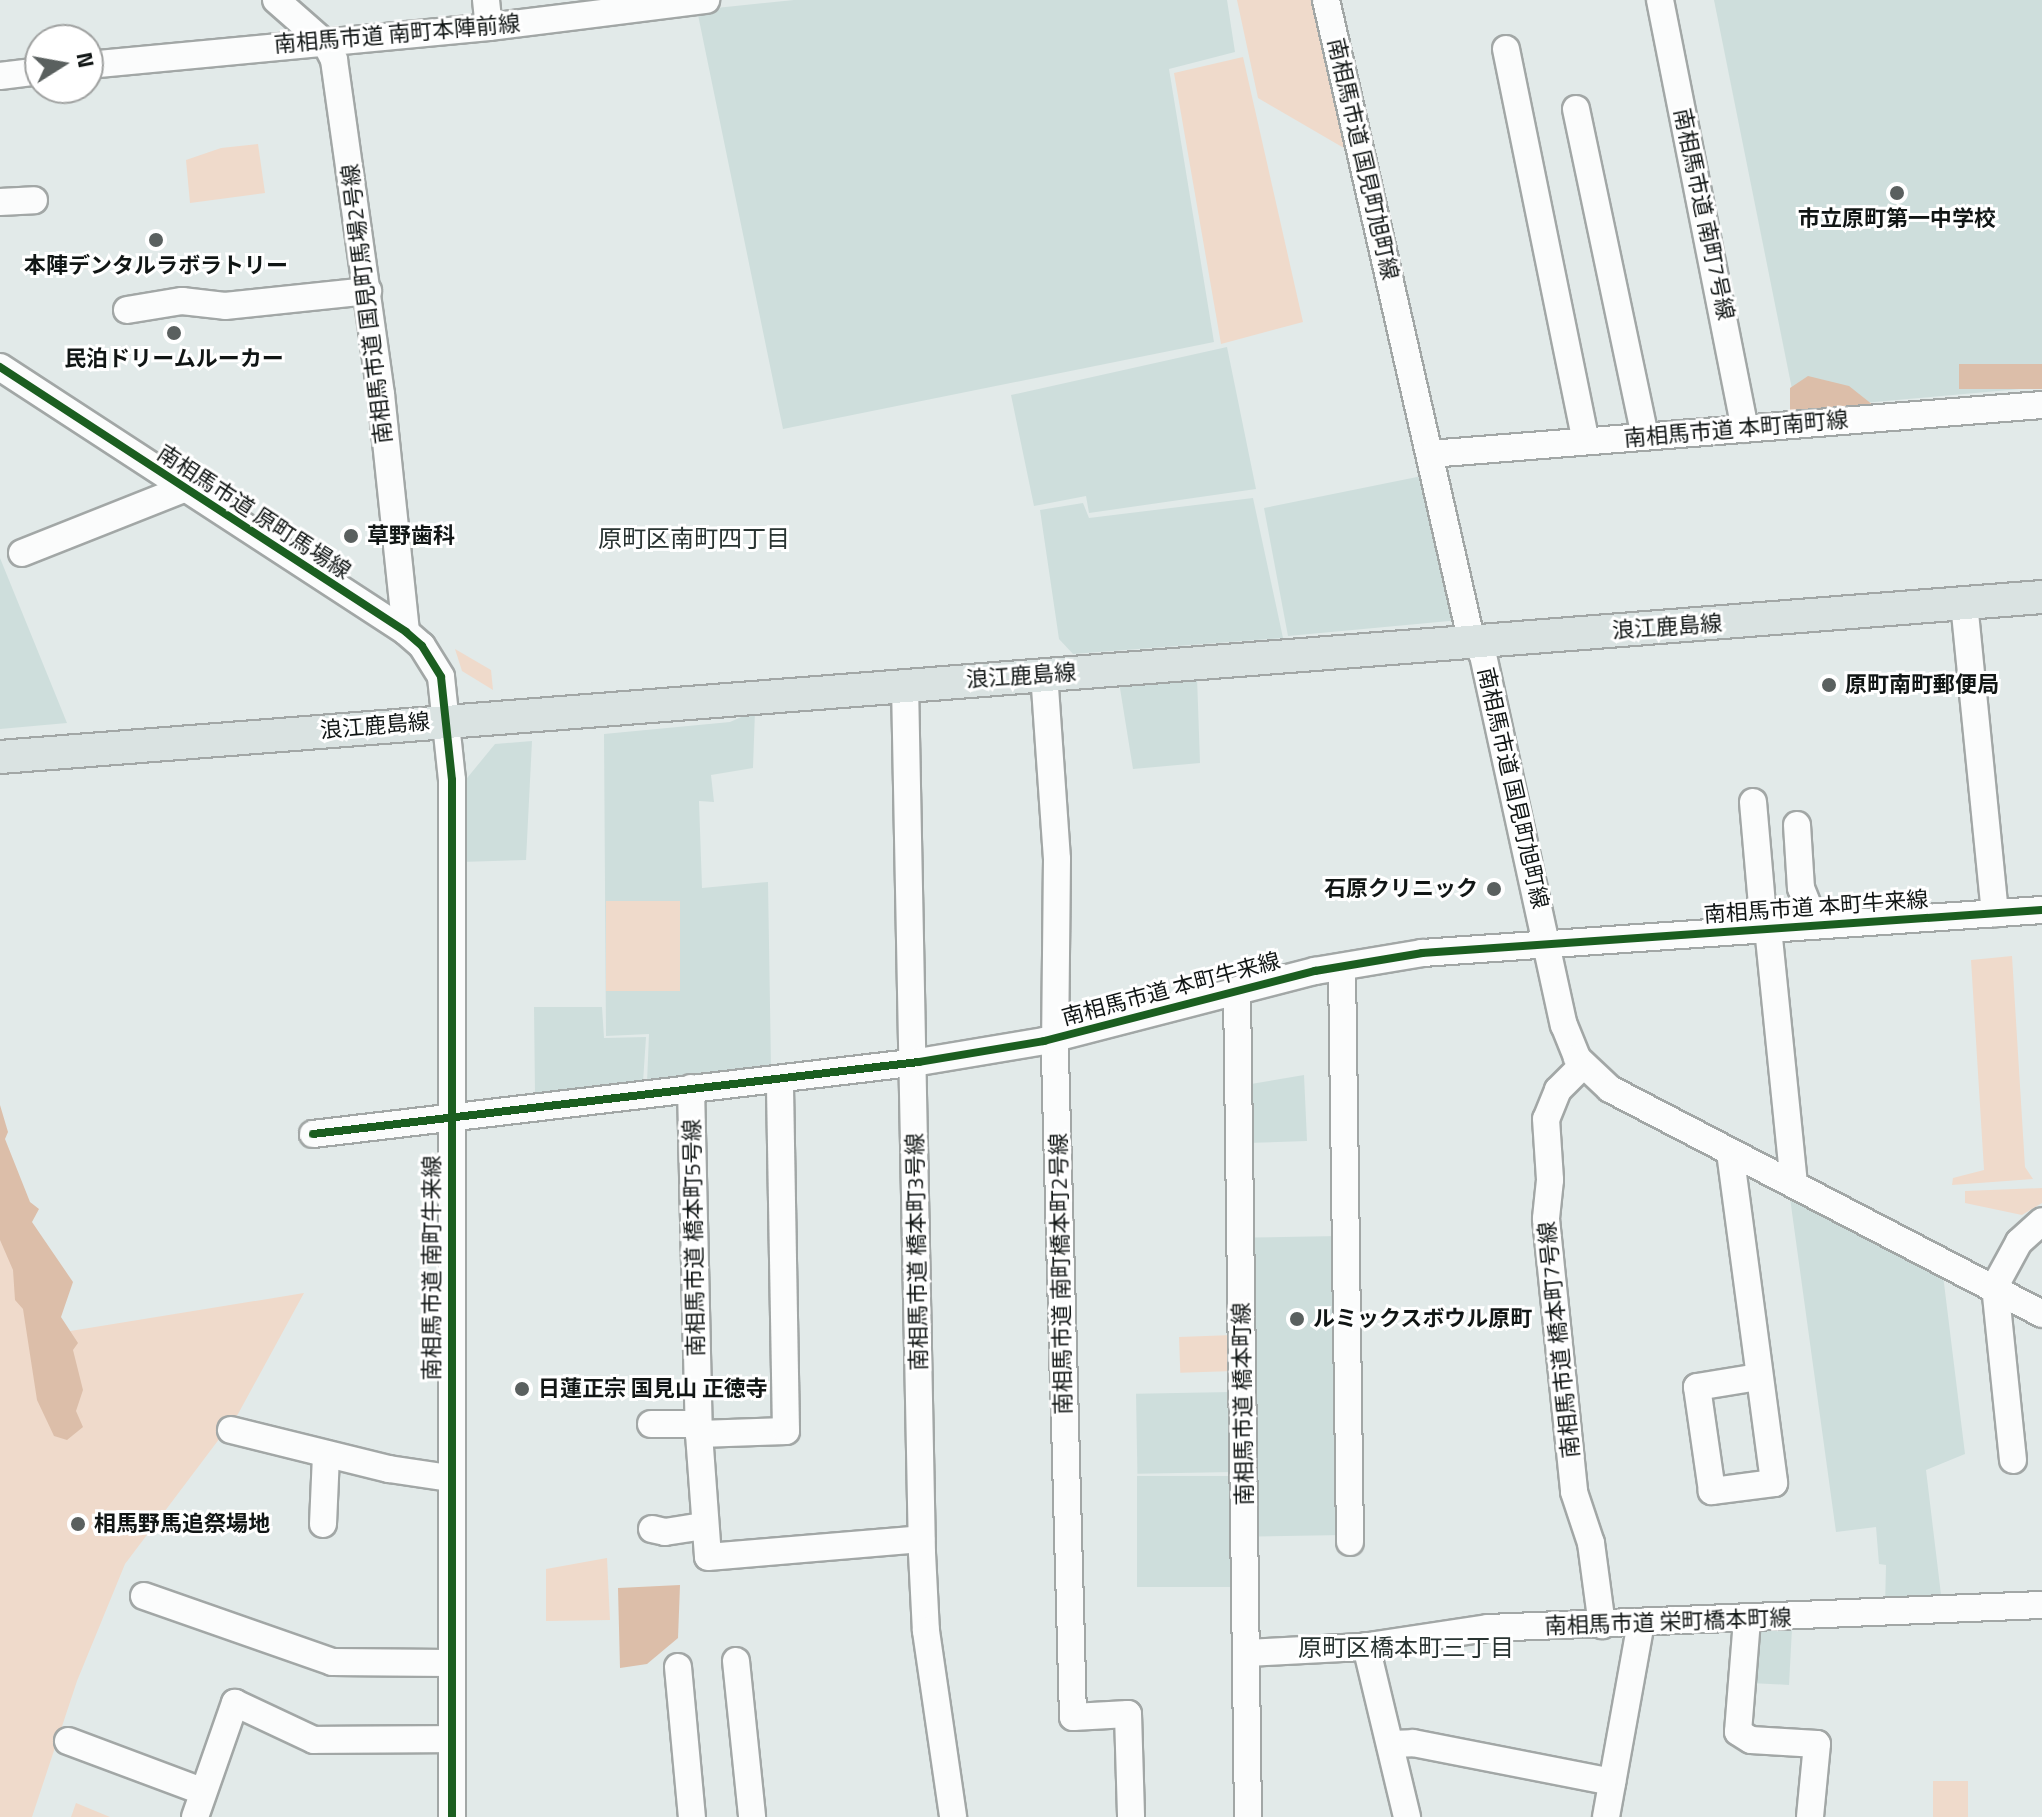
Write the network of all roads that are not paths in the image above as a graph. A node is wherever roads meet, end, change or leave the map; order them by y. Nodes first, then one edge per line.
1 (276, 0) edge
2 (486, 0) edge
3 (706, 0) edge
4 (1326, 0) edge
5 (1660, 0) edge
6 (655, 4) edge
7 (489, 27) junction
8 (326, 44) junction
9 (1506, 49) dead end
10 (104, 64) edge
11 (24, 73) edge
12 (0, 76) edge
13 (1576, 109) dead end
14 (34, 200) dead end
15 (0, 202) edge
16 (368, 291) junction
17 (127, 310) dead end
18 (0, 367) edge
19 (2042, 405) edge
20 (1745, 429) junction
21 (1645, 437) junction
22 (1586, 441) junction
23 (1430, 454) junction
24 (186, 488) junction
25 (22, 553) dead end
26 (2042, 597) edge
27 (1964, 603) junction
28 (406, 632) junction
29 (1476, 641) junction
30 (1044, 673) junction
31 (905, 684) junction
32 (446, 719) junction
33 (0, 757) edge
34 (1753, 802) dead end
35 (1797, 825) dead end
36 (2042, 910) edge
37 (1995, 913) junction
38 (1816, 925) junction
39 (1766, 928) junction
40 (1548, 941) junction
41 (1342, 967) junction
42 (1237, 990) junction
43 (1055, 1038) junction
44 (913, 1063) junction
45 (1582, 1066) junction
46 (780, 1079) junction
47 (691, 1088) junction
48 (450, 1116) junction
49 (313, 1134) dead end
50 (1730, 1152) junction
51 (1794, 1183) junction
52 (2042, 1221) edge
53 (1995, 1286) junction
54 (2042, 1314) edge
55 (1758, 1377) junction
56 (651, 1424) dead end
57 (698, 1429) junction
58 (231, 1430) dead end
59 (326, 1455) junction
60 (2013, 1460) dead end
61 (449, 1478) junction
62 (323, 1524) dead end
63 (703, 1526) junction
64 (652, 1529) dead end
65 (921, 1539) junction
66 (1350, 1542) dead end
67 (144, 1596) dead end
68 (2042, 1605) edge
69 (1747, 1620) junction
70 (1641, 1623) junction
71 (1602, 1625) junction
72 (1366, 1646) junction
73 (1247, 1653) junction
74 (736, 1661) dead end
75 (448, 1663) junction
76 (678, 1667) dead end
77 (451, 1739) junction
78 (68, 1741) dead end
79 (1390, 1744) junction
80 (1612, 1782) junction
81 (202, 1791) junction
82 (195, 1817) edge
83 (452, 1817) edge
84 (692, 1817) edge
85 (752, 1817) edge
86 (953, 1817) edge
87 (1131, 1817) edge
88 (1248, 1817) edge
89 (1407, 1817) edge
90 (1606, 1817) edge
91 (1810, 1817) edge

1 - 8 street
2 - 7 street
3 - 6 street, 南相馬市道 南町本陣前線
4 - 23 street, 南相馬市道 国見町旭町線
5 - 20 street, 南相馬市道 南町7号線
6 - 7 street, 南相馬市道 南町本陣前線
7 - 8 street, 南相馬市道 南町本陣前線
8 - 10 street, 南相馬市道 南町本陣前線
8 - 16 street, 南相馬市道 国見町馬場2号線
9 - 22 street
11 - 12 street
13 - 21 street
14 - 15 street
16 - 17 street
16 - 28 street, 南相馬市道 国見町馬場2号線
18 - 24 street, 南相馬市道 原町馬場線
19 - 20 street, 南相馬市道 本町南町線
20 - 21 street, 南相馬市道 本町南町線
21 - 22 street, 南相馬市道 本町南町線
22 - 23 street, 南相馬市道 本町南町線
23 - 29 street, 南相馬市道 国見町旭町線
24 - 25 street
24 - 28 street, 南相馬市道 原町馬場線
26 - 27 main road, 浪江鹿島線
27 - 29 main road, 浪江鹿島線
27 - 37 street
28 - 32 street, 南相馬市道 原町馬場線
29 - 30 main road, 浪江鹿島線
29 - 40 street, 南相馬市道 国見町旭町線
30 - 31 main road, 浪江鹿島線
30 - 43 street, 南相馬市道 南町橋本町2号線
31 - 32 main road, 浪江鹿島線
31 - 44 street, 南相馬市道 橋本町3号線
32 - 33 main road, 浪江鹿島線
32 - 48 street, 南相馬市道 南町牛来線
34 - 39 street
35 - 38 street
36 - 37 street, 南相馬市道 本町牛来線
37 - 38 street, 南相馬市道 本町牛来線
38 - 39 street, 南相馬市道 本町牛来線
39 - 40 street, 南相馬市道 本町牛来線
39 - 51 street
40 - 41 street, 南相馬市道 本町牛来線
40 - 45 street, 南相馬市道 国見町旭町線
41 - 42 street, 南相馬市道 本町牛来線
41 - 66 street
42 - 43 street, 南相馬市道 本町牛来線
42 - 73 street, 南相馬市道 橋本町線
43 - 44 street, 南相馬市道 本町牛来線
43 - 87 street, 南相馬市道 南町橋本町2号線
44 - 46 street, 南相馬市道 本町牛来線
44 - 65 street, 南相馬市道 橋本町3号線
45 - 50 street, 南相馬市道 国見町旭町線
45 - 71 street, 南相馬市道 橋本町7号線
46 - 47 street, 南相馬市道 本町牛来線
46 - 57 street
47 - 48 street, 南相馬市道 本町牛来線
47 - 57 street, 南相馬市道 橋本町5号線
48 - 49 street, 南相馬市道 本町牛来線
48 - 61 street, 南相馬市道 南町牛来線
50 - 51 street, 南相馬市道 国見町旭町線
50 - 55 street
51 - 53 street, 南相馬市道 国見町旭町線
52 - 53 street
53 - 54 street, 南相馬市道 国見町旭町線
53 - 60 street
55 - 55 street
56 - 57 street
57 - 63 street, 南相馬市道 橋本町5号線
58 - 59 street
59 - 61 street
59 - 62 street
61 - 75 street, 南相馬市道 南町牛来線
63 - 64 street
63 - 65 street, 南相馬市道 橋本町5号線
65 - 86 street, 南相馬市道 橋本町3号線
67 - 75 street
68 - 69 street, 南相馬市道 栄町橋本町線
69 - 70 street, 南相馬市道 栄町橋本町線
69 - 91 street
70 - 71 street, 南相馬市道 栄町橋本町線
70 - 80 street
71 - 72 street, 南相馬市道 栄町橋本町線
72 - 73 street, 南相馬市道 栄町橋本町線
72 - 79 street
73 - 88 street, 南相馬市道 橋本町線
74 - 85 street
75 - 77 street, 南相馬市道 南町牛来線
76 - 84 street
77 - 81 street
77 - 83 street, 南相馬市道 南町牛来線
78 - 81 street
79 - 80 street
79 - 89 street
80 - 90 street
81 - 82 street

